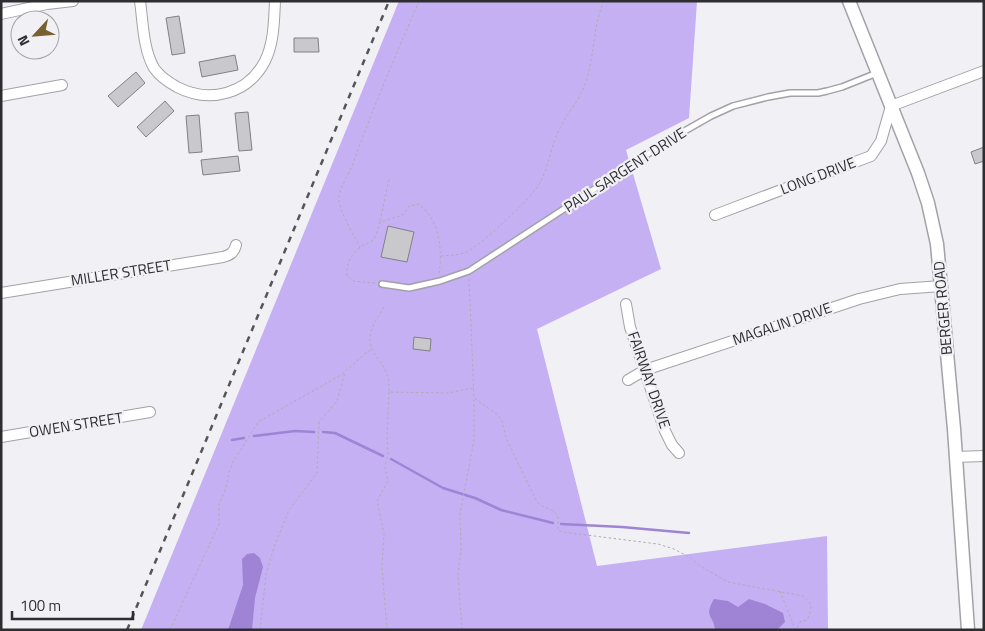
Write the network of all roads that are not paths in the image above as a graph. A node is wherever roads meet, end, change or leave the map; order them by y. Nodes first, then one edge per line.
1 (72, 1) edge
2 (140, 1) edge
3 (275, 1) edge
4 (849, 1) edge
5 (1, 14) edge
6 (984, 71) edge
7 (877, 72) junction
8 (62, 85) dead end
9 (1, 96) edge
10 (890, 106) junction
11 (715, 215) dead end
12 (236, 246) dead end
13 (382, 284) road end
14 (942, 286) junction
15 (1, 293) edge
16 (626, 304) dead end
17 (645, 370) junction
18 (628, 380) dead end
19 (150, 412) dead end
20 (1, 437) edge
21 (679, 453) dead end
22 (984, 456) edge
23 (955, 457) junction
24 (968, 630) edge

1 - 5 street
2 - 3 street
4 - 7 street, BERGER ROAD
6 - 10 street
7 - 10 street, BERGER ROAD
7 - 13 lane, PAUL SARGENT DRIVE
8 - 9 street
10 - 11 street, LONG DRIVE
10 - 14 street, BERGER ROAD
12 - 15 street, MILLER STREET
14 - 17 street, MAGALIN DRIVE
14 - 23 street, BERGER ROAD
16 - 17 street, FAIRWAY DRIVE
17 - 18 street, MAGALIN DRIVE
17 - 21 street, FAIRWAY DRIVE
19 - 20 street, OWEN STREET
22 - 23 street
23 - 24 street, BERGER ROAD

